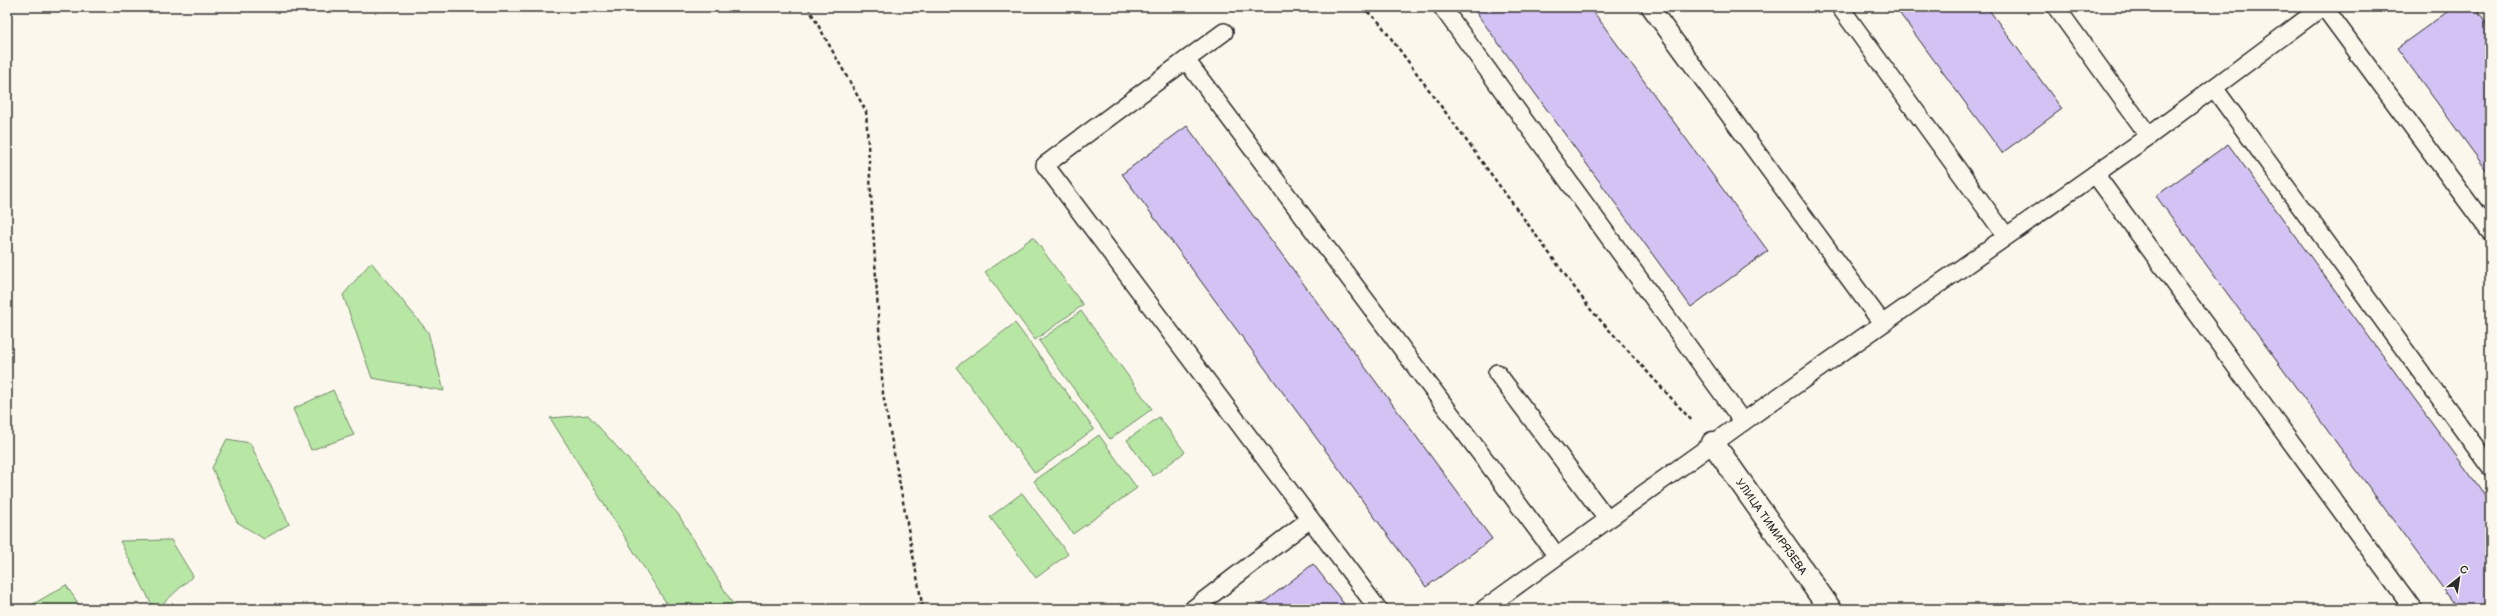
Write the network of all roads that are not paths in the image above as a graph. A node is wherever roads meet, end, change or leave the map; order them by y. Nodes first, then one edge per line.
1 (1442, 7) edge
2 (1650, 7) edge
3 (1840, 7) edge
4 (2056, 7) edge
5 (2323, 7) edge
6 (1224, 32) dead end
7 (1186, 60) junction
8 (2214, 88) junction
9 (2149, 136) junction
10 (2095, 174) junction
11 (2490, 232) edge
12 (2006, 236) junction
13 (1882, 323) junction
14 (1498, 373) dead end
15 (1743, 422) junction
16 (1713, 443) junction
17 (2490, 467) edge
18 (1310, 519) junction
19 (1608, 519) junction
20 (1557, 556) junction
21 (1193, 609) edge
22 (1378, 609) edge
23 (1484, 609) edge
24 (1830, 609) edge
25 (2413, 609) edge

1 - 15 lane
2 - 13 lane
3 - 12 lane
4 - 9 lane
5 - 8 lane
5 - 11 lane
6 - 7 lane
7 - 18 lane
7 - 20 lane
8 - 9 lane
8 - 17 lane
9 - 10 lane
10 - 12 lane
10 - 25 lane
12 - 13 lane
13 - 15 lane
14 - 19 lane
15 - 16 lane
16 - 19 lane
16 - 24 street, УЛИЦА ТИМИРЯЗЕВА
18 - 21 lane
18 - 22 lane
19 - 20 lane
20 - 23 lane

